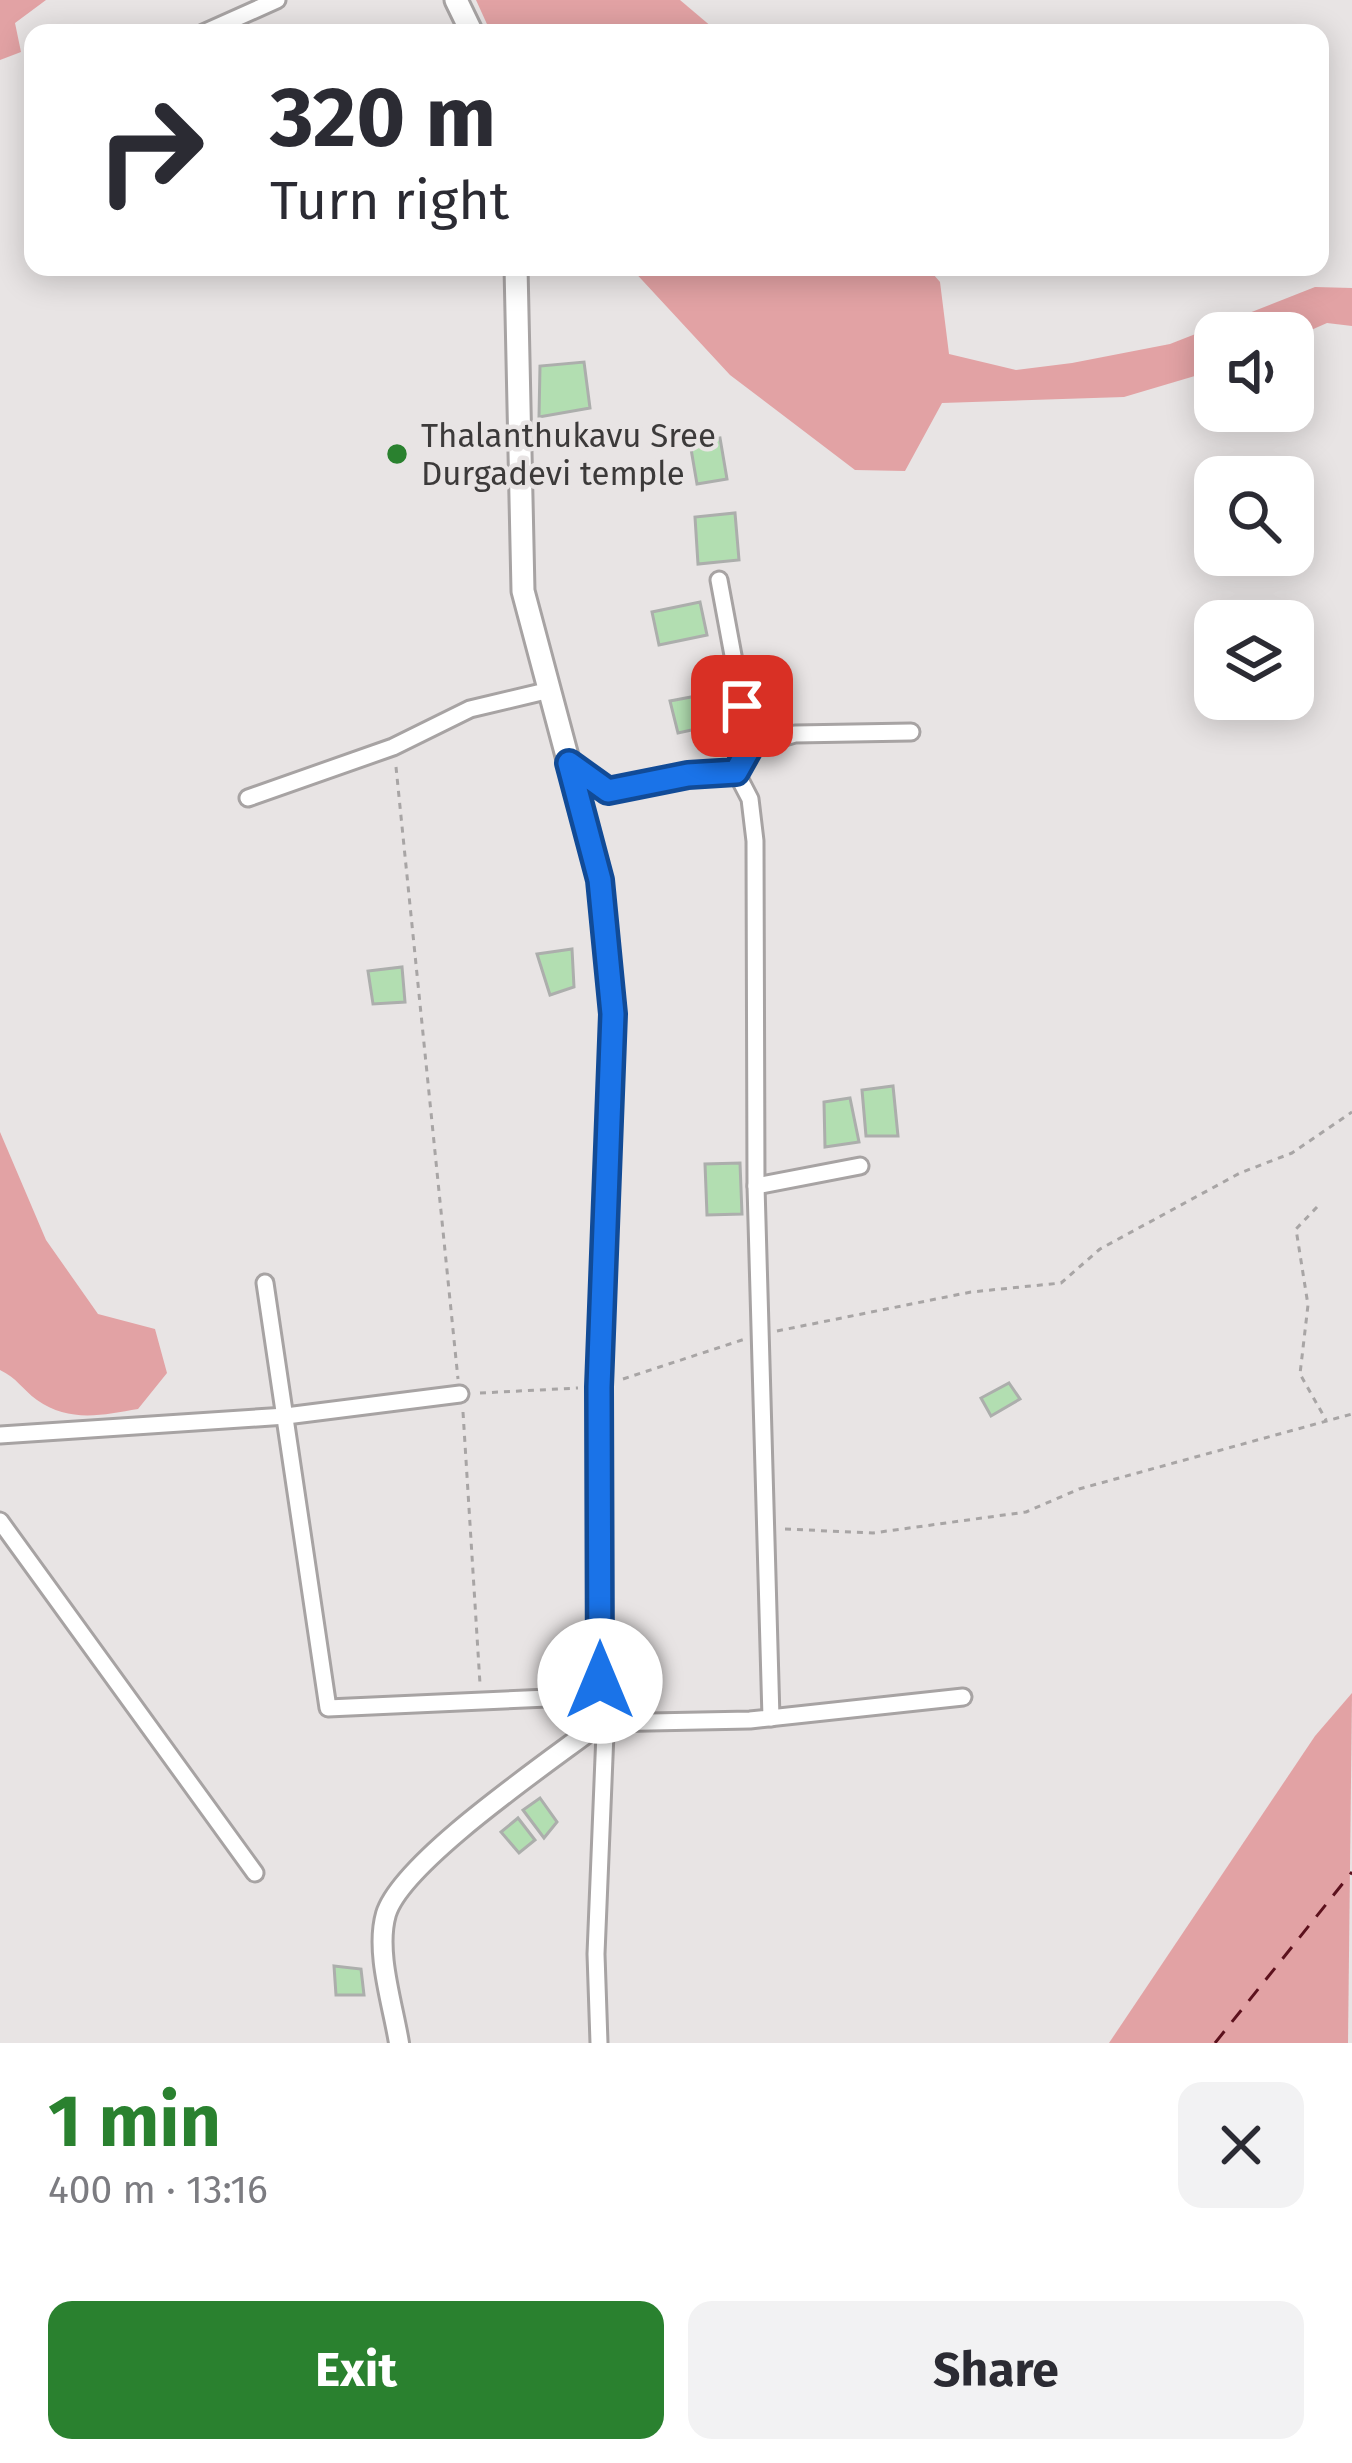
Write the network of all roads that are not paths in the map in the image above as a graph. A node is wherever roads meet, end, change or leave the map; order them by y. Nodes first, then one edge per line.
1 (277, 0) edge
2 (222, 24) edge
3 (516, 276) edge
4 (719, 580) dead end
5 (550, 690) junction
6 (911, 732) dead end
7 (750, 747) junction
8 (569, 763) junction
9 (736, 772) junction
10 (248, 798) dead end
11 (860, 1166) dead end
12 (756, 1186) junction
13 (265, 1283) dead end
14 (460, 1394) road end
15 (286, 1416) junction
16 (0, 1435) edge
17 (0, 1522) edge
18 (963, 1697) dead end
19 (771, 1718) junction
20 (600, 1723) junction
21 (255, 1874) dead end
22 (399, 2043) edge
23 (599, 2043) edge

1 - 2 street
3 - 5 main road
4 - 7 street
5 - 8 main road
5 - 10 street
6 - 7 street
7 - 9 street
8 - 9 street
8 - 20 main road
9 - 12 street
11 - 12 street
12 - 19 street
13 - 15 street
14 - 15 street
15 - 16 street
15 - 20 street
17 - 21 street
18 - 19 street
19 - 20 street
20 - 22 street
20 - 23 street

